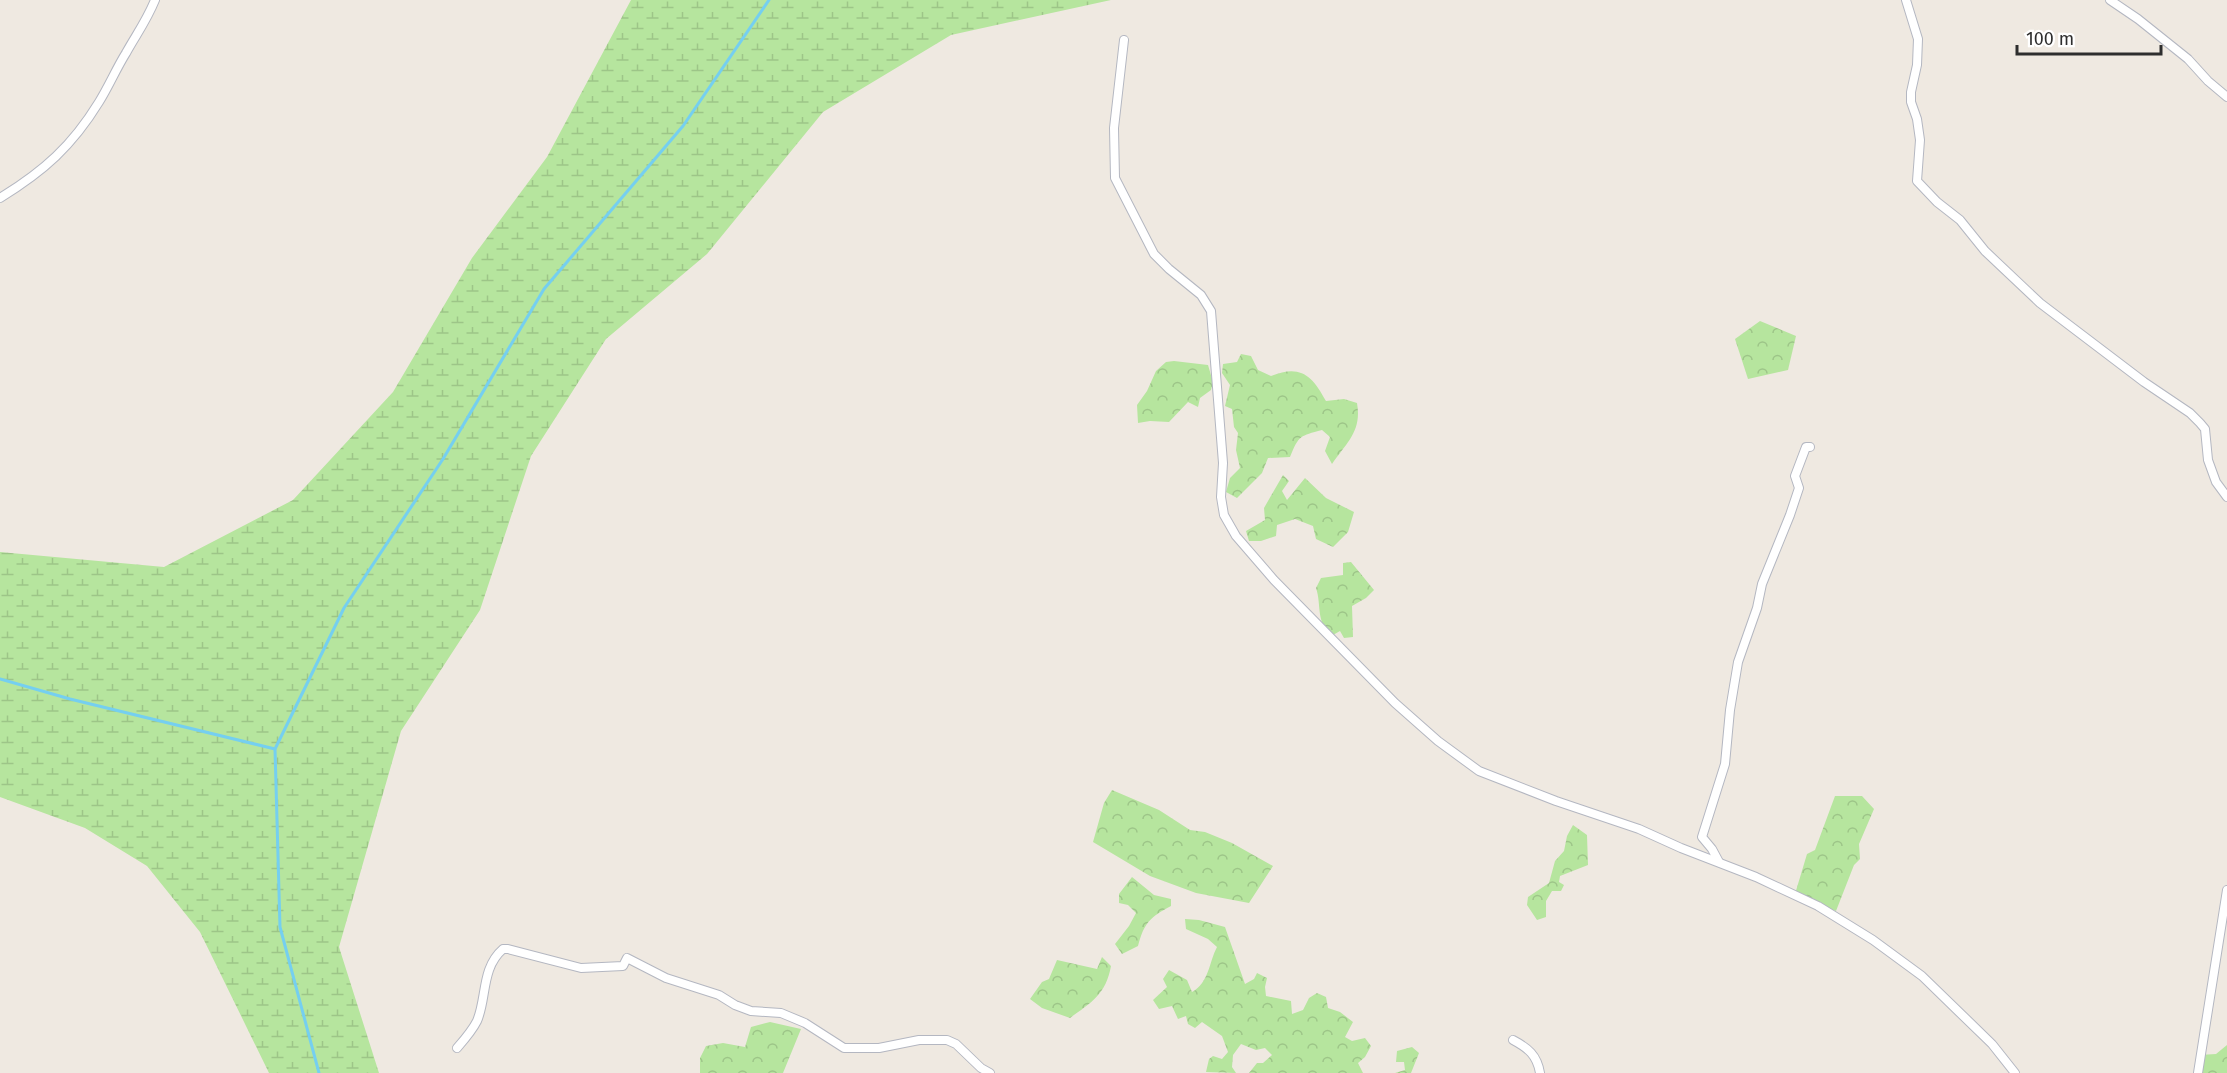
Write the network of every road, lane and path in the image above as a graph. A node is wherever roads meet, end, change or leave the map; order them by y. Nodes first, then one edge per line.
1 (154, 0) edge
2 (1906, 0) edge
3 (2110, 0) edge
4 (1124, 40) dead end
5 (2227, 97) edge
6 (0, 198) edge
7 (1810, 447) dead end
8 (2227, 497) edge
9 (1719, 862) junction
10 (2227, 890) edge
11 (1513, 1040) dead end
12 (457, 1048) dead end
13 (987, 1073) edge
14 (1540, 1073) edge
15 (2015, 1073) edge
16 (2198, 1073) edge

1 - 6 street
2 - 8 street
3 - 5 street
4 - 9 street
7 - 9 street
9 - 15 street
10 - 16 street
11 - 14 street
12 - 13 street

